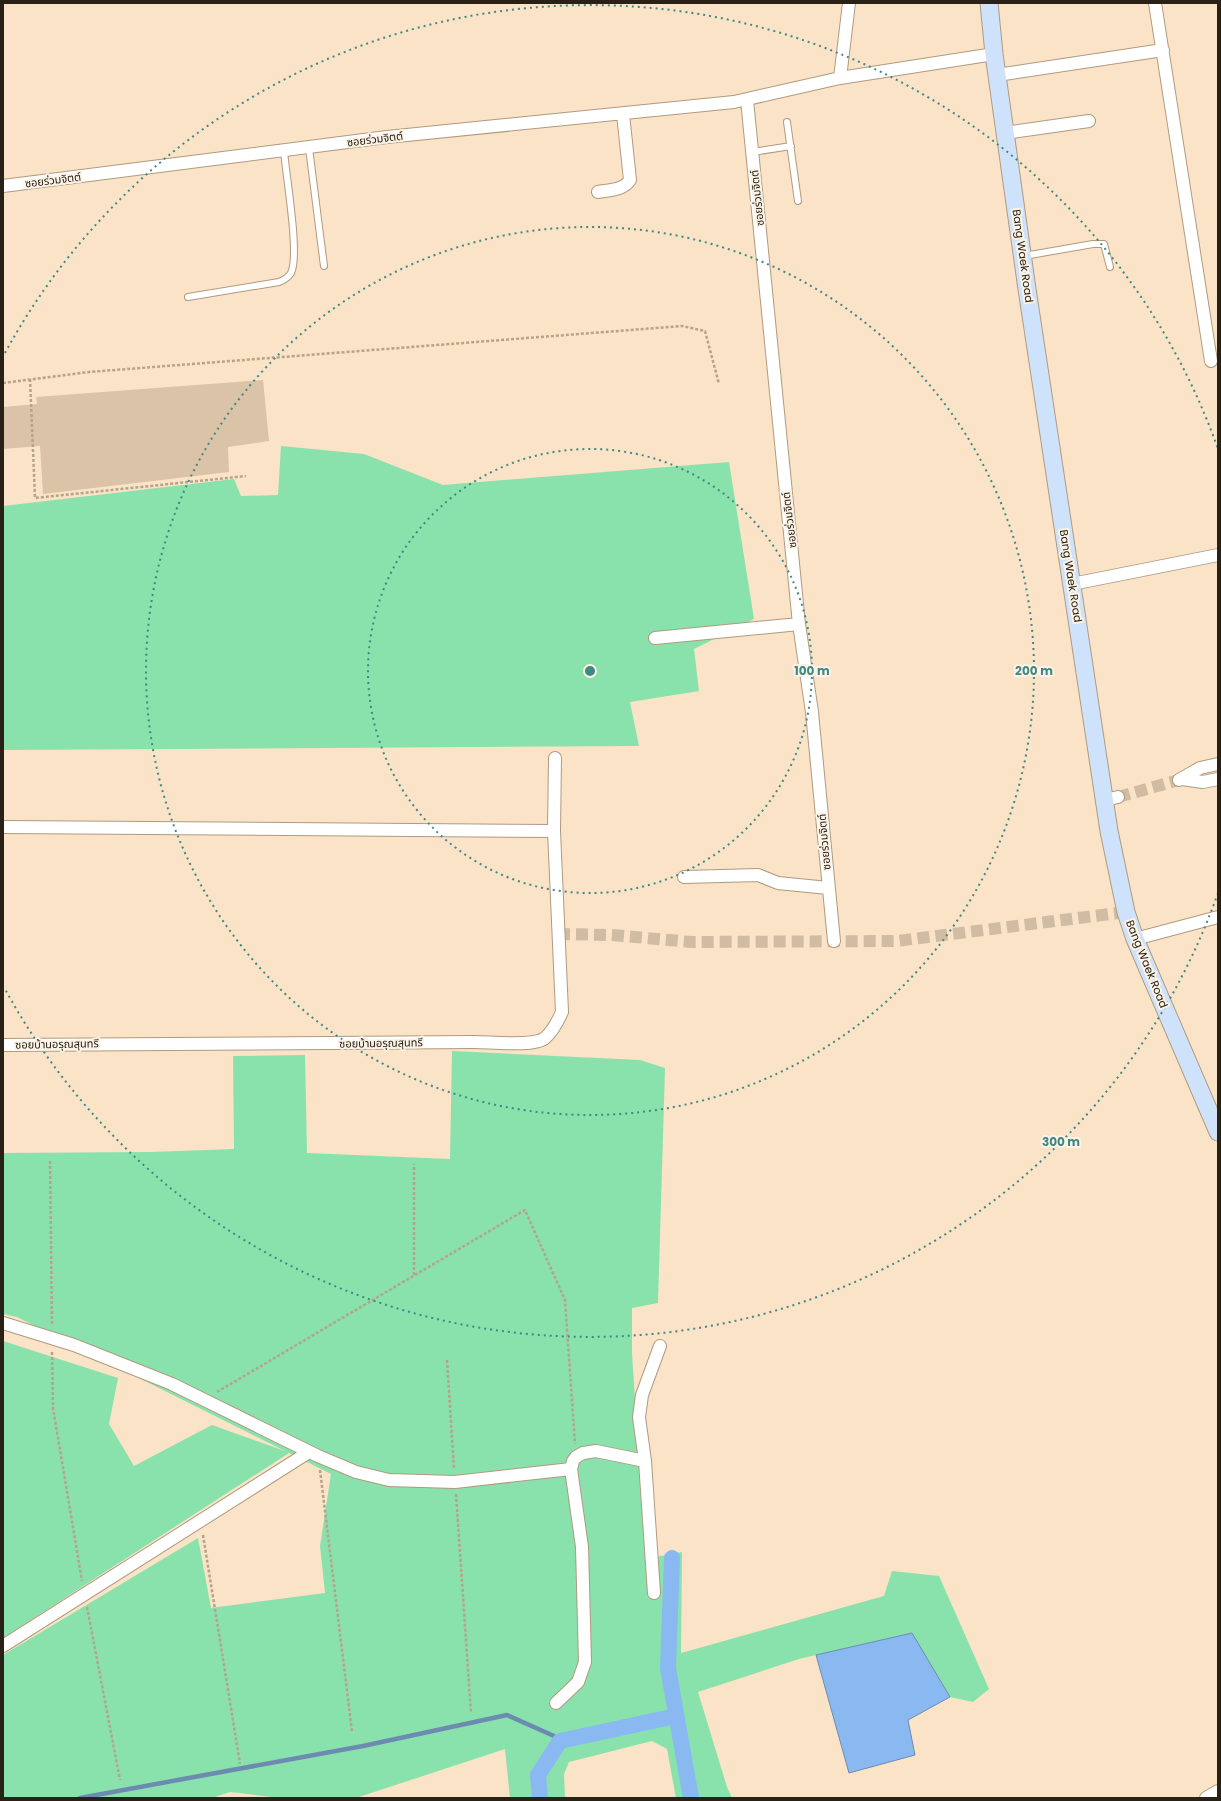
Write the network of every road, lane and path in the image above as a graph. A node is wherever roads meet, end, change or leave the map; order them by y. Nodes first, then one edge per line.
1 (849, 3) edge
2 (989, 3) edge
3 (1155, 3) edge
4 (1163, 50) junction
5 (994, 54) junction
6 (997, 76) junction
7 (840, 78) junction
8 (747, 100) junction
9 (623, 114) junction
10 (1089, 121) dead end
11 (787, 122) dead end
12 (1005, 133) junction
13 (791, 146) junction
14 (309, 148) junction
15 (284, 151) junction
16 (753, 152) junction
17 (3, 186) edge
18 (598, 192) dead end
19 (798, 201) dead end
20 (1022, 257) junction
21 (324, 266) dead end
22 (1110, 267) dead end
23 (188, 297) dead end
24 (1211, 361) dead end
25 (30, 380) junction
26 (3, 383) edge
27 (719, 384) dead end
28 (246, 476) dead end
29 (1218, 555) edge
30 (1072, 584) junction
31 (799, 624) junction
32 (655, 638) dead end
33 (555, 758) dead end
34 (1218, 764) edge
35 (1218, 779) edge
36 (3, 827) edge
37 (554, 831) junction
38 (684, 877) dead end
39 (828, 888) junction
40 (1218, 917) edge
41 (1135, 939) junction
42 (834, 941) dead end
43 (3, 1045) edge
44 (1218, 1132) edge
45 (50, 1161) dead end
46 (414, 1164) dead end
47 (414, 1276) junction
48 (3, 1323) edge
49 (52, 1337) junction
50 (660, 1346) dead end
51 (447, 1360) dead end
52 (205, 1399) junction
53 (313, 1454) junction
54 (576, 1456) junction
55 (645, 1461) junction
56 (571, 1469) junction
57 (455, 1482) junction
58 (201, 1520) junction
59 (654, 1592) dead end
60 (84, 1594) junction
61 (3, 1646) edge
62 (556, 1703) dead end
63 (471, 1713) dead end
64 (352, 1732) dead end
65 (240, 1764) dead end
66 (120, 1780) dead end
67 (1218, 1791) edge
68 (1206, 1798) edge

1 - 7 street
2 - 5 main road, Bang Waek Road
3 - 4 street
4 - 6 street
4 - 24 street
5 - 6 main road, Bang Waek Road
5 - 7 street, ซอยร่วมจิตต์
6 - 12 main road, Bang Waek Road
7 - 8 street, ซอยร่วมจิตต์
8 - 9 street, ซอยร่วมจิตต์
8 - 16 street, ซอยร่วมจิตต์
9 - 14 street, ซอยร่วมจิตต์
9 - 18 street
10 - 12 street
11 - 13 lane
12 - 20 main road, Bang Waek Road
13 - 16 lane
13 - 19 lane
14 - 15 street, ซอยร่วมจิตต์
14 - 21 lane
15 - 17 street, ซอยร่วมจิตต์
15 - 23 lane
16 - 31 street, ซอยร่วมจิตต์
20 - 22 lane
20 - 30 main road, Bang Waek Road
25 - 26 path
25 - 27 path
25 - 28 path
29 - 30 street
30 - 41 main road, Bang Waek Road
31 - 32 street
31 - 39 street, ซอยร่วมจิตต์
33 - 37 street, ซอยบ้านอรุณสุนทรี
34 - 35 street
36 - 37 street
37 - 43 street, ซอยบ้านอรุณสุนทรี
38 - 39 street
39 - 42 street, ซอยร่วมจิตต์
40 - 41 street
41 - 44 main road, Bang Waek Road
45 - 49 path
46 - 47 path
47 - 52 path
47 - 54 path
48 - 49 street
49 - 52 street
49 - 60 path
50 - 55 street
51 - 57 path
52 - 53 street
53 - 57 street
53 - 58 street
53 - 64 path
54 - 55 street
54 - 56 street
55 - 59 street
56 - 57 street
56 - 62 street
57 - 63 path
58 - 60 street
58 - 65 path
60 - 61 street
60 - 66 path
67 - 68 street

